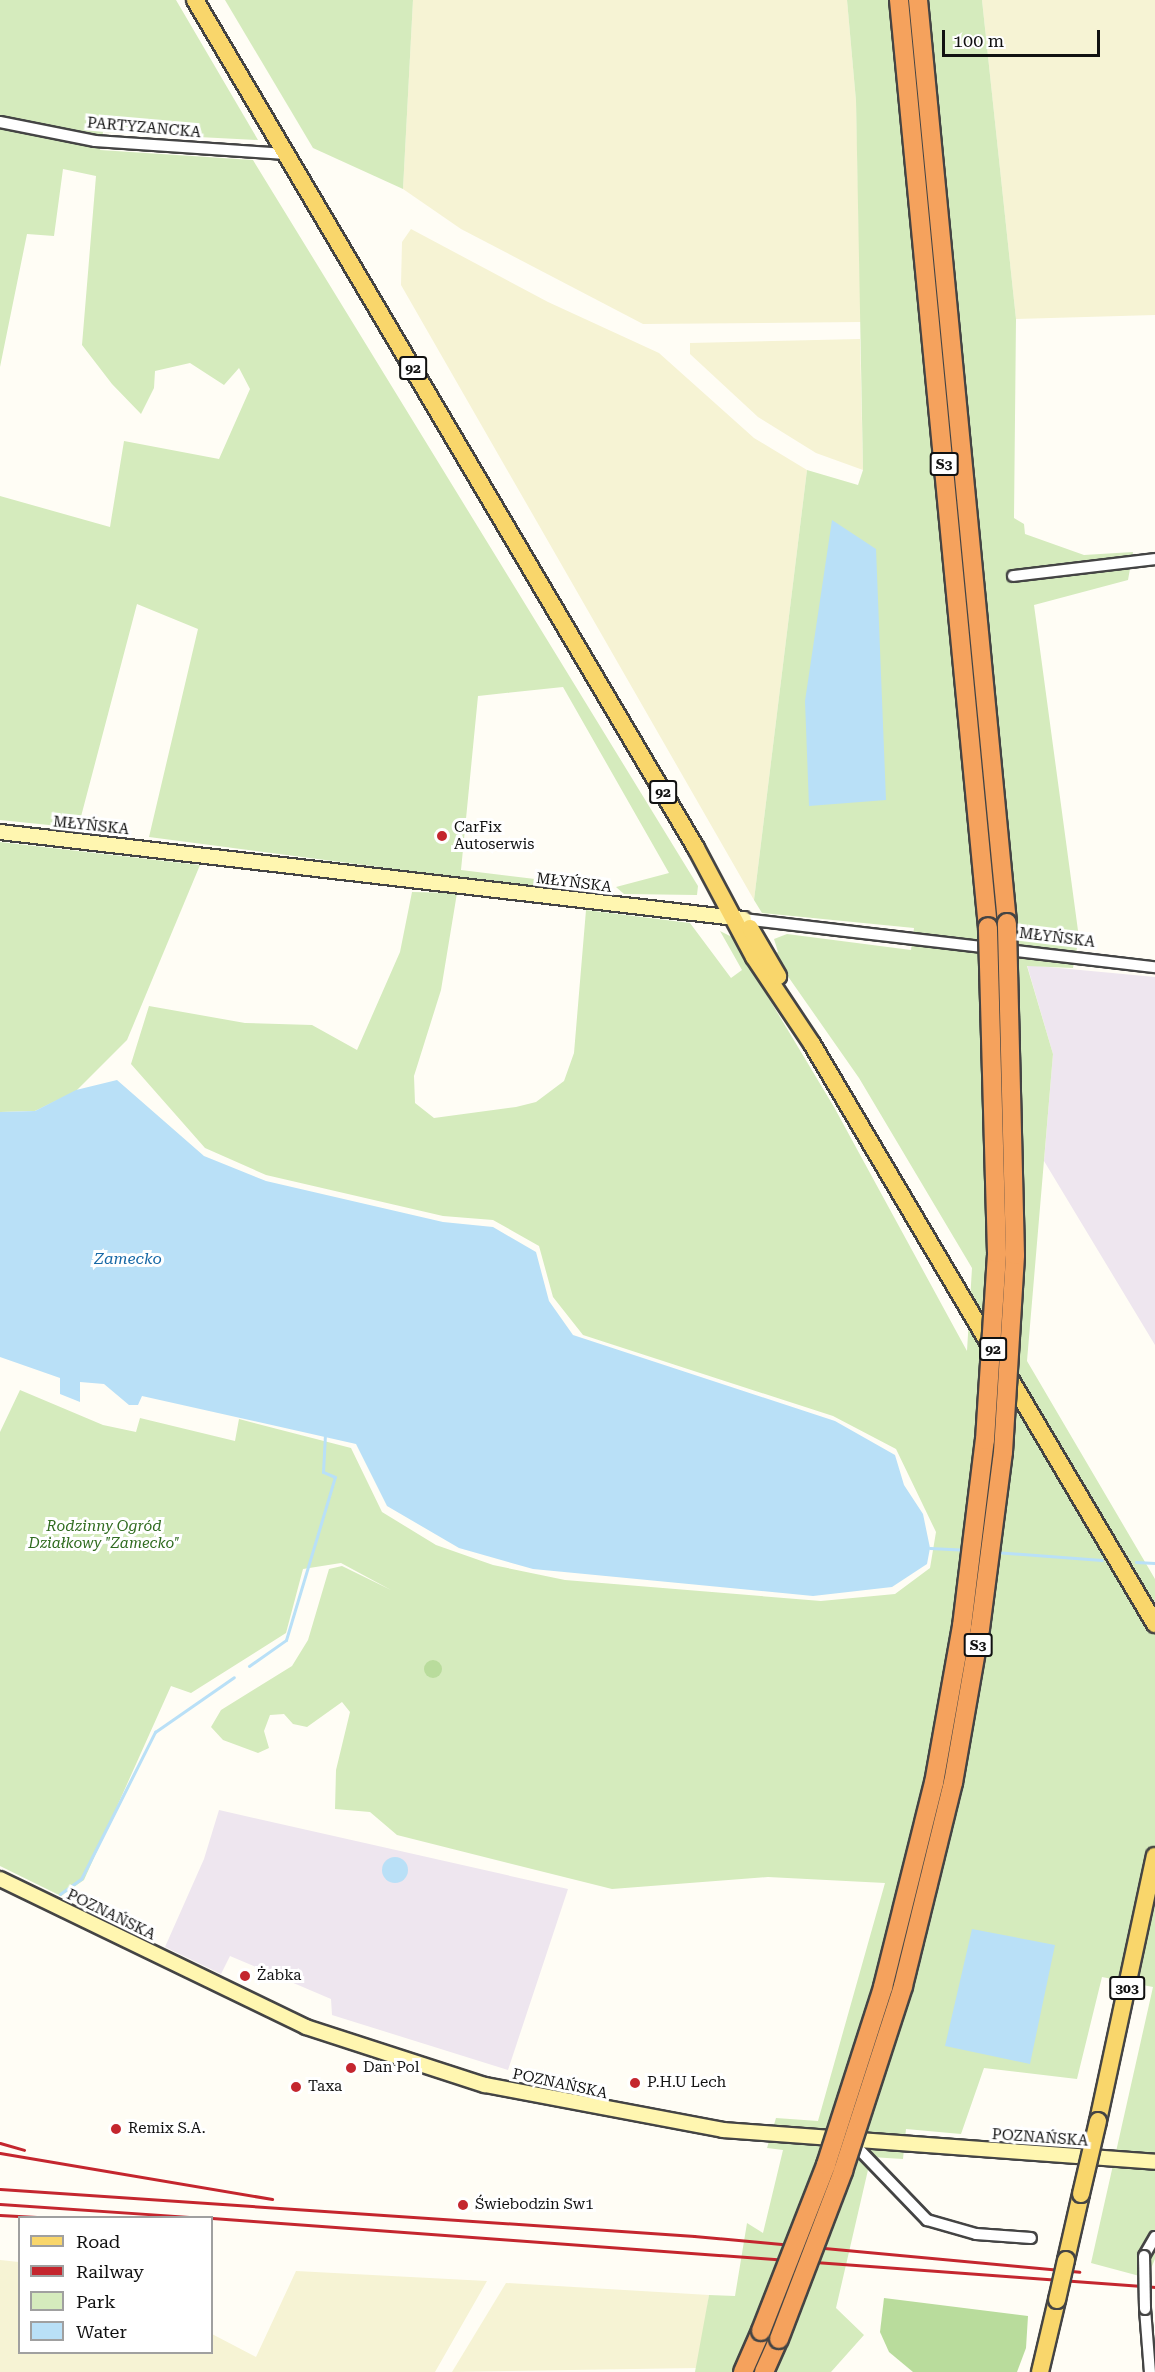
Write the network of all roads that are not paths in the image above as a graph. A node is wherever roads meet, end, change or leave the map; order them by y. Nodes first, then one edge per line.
1 (195, 0) edge
2 (899, 0) edge
3 (918, 0) edge
4 (0, 122) edge
5 (286, 154) junction
6 (1155, 559) edge
7 (1013, 576) dead end
8 (0, 832) edge
9 (738, 917) junction
10 (1150, 966) edge
11 (1155, 1624) edge
12 (1155, 1856) edge
13 (0, 1879) edge
14 (851, 2141) junction
15 (1155, 2162) edge
16 (1155, 2237) edge
17 (1031, 2238) dead end
18 (743, 2372) edge
19 (764, 2372) edge
20 (1040, 2372) edge
21 (1150, 2372) edge

1 - 5 main road, 92
2 - 18 highway, S3, bridge
3 - 19 highway, S3, bridge
4 - 5 street, PARTYZANCKA
5 - 9 main road, 92
6 - 7 street
8 - 9 street, MŁYŃSKA
9 - 10 street, MŁYŃSKA
9 - 11 main road, 92
12 - 20 main road, 303, bridge
13 - 14 street, POZNAŃSKA
14 - 15 street, POZNAŃSKA
14 - 17 street
16 - 21 street, bridge

